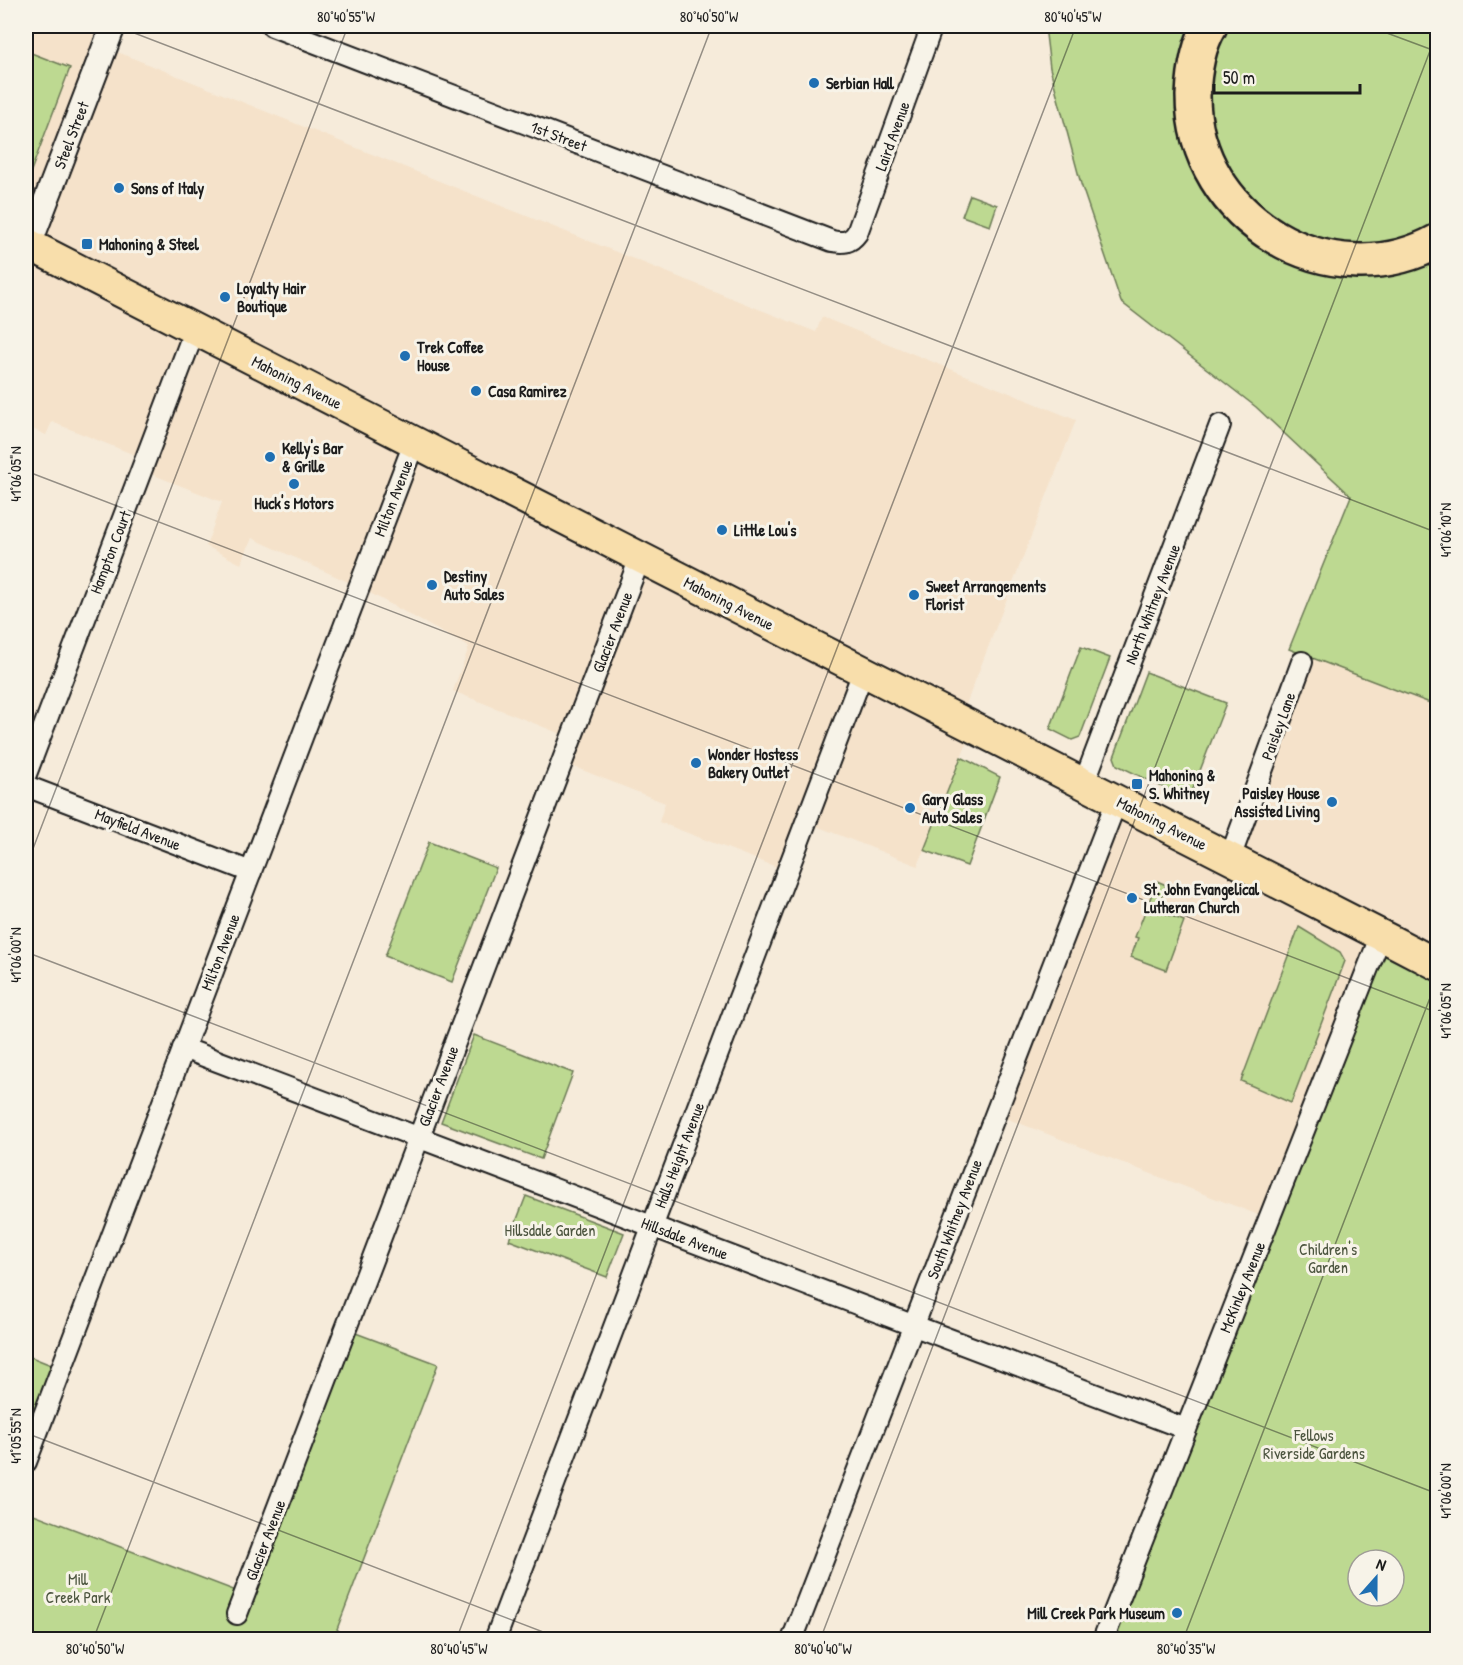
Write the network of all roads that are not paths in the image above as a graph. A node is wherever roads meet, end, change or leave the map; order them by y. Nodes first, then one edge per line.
1 (113, 26) edge
2 (272, 26) edge
3 (932, 26) edge
4 (1210, 26) edge
5 (1437, 241) edge
6 (846, 242) joint
7 (27, 244) edge
8 (195, 329) junction
9 (1220, 425) dead end
10 (414, 442) junction
11 (640, 558) junction
12 (1302, 662) dead end
13 (863, 672) junction
14 (26, 774) edge
15 (1084, 783) junction
16 (26, 786) edge
17 (1117, 800) junction
18 (1230, 858) junction
19 (250, 872) junction
20 (1382, 935) junction
21 (1436, 963) edge
22 (183, 1048) junction
23 (419, 1137) junction
24 (652, 1226) junction
25 (913, 1325) junction
26 (1186, 1429) junction
27 (26, 1462) edge
28 (237, 1614) dead end
29 (495, 1640) edge
30 (792, 1640) edge
31 (1103, 1640) edge

1 - 7 street, Steel Street
2 - 6 street, 1st Street
3 - 6 street, Laird Avenue
4 - 5 highway
7 - 8 main road, Mahoning Avenue
8 - 10 main road, Mahoning Avenue
8 - 14 street, Hampton Court
9 - 15 street, North Whitney Avenue
10 - 11 main road, Mahoning Avenue
10 - 19 street, Milton Avenue
11 - 13 main road, Mahoning Avenue
11 - 23 street, Glacier Avenue
12 - 18 street, Paisley Lane
13 - 15 main road, Mahoning Avenue
13 - 24 street, Halls Height Avenue
15 - 17 main road, Mahoning Avenue
16 - 19 street, Mayfield Avenue
17 - 18 main road, Mahoning Avenue
17 - 25 street, South Whitney Avenue
18 - 20 main road, Mahoning Avenue
19 - 22 street, Milton Avenue
20 - 21 main road, Mahoning Avenue
20 - 26 street, McKinley Avenue
22 - 23 street, Hillsdale Avenue
22 - 27 street, Milton Avenue
23 - 24 street, Hillsdale Avenue
23 - 28 street, Glacier Avenue
24 - 25 street, Hillsdale Avenue
24 - 29 street, Halls Height Avenue
25 - 26 street, Hillsdale Avenue
25 - 30 street, South Whitney Avenue
26 - 31 street, McKinley Avenue

